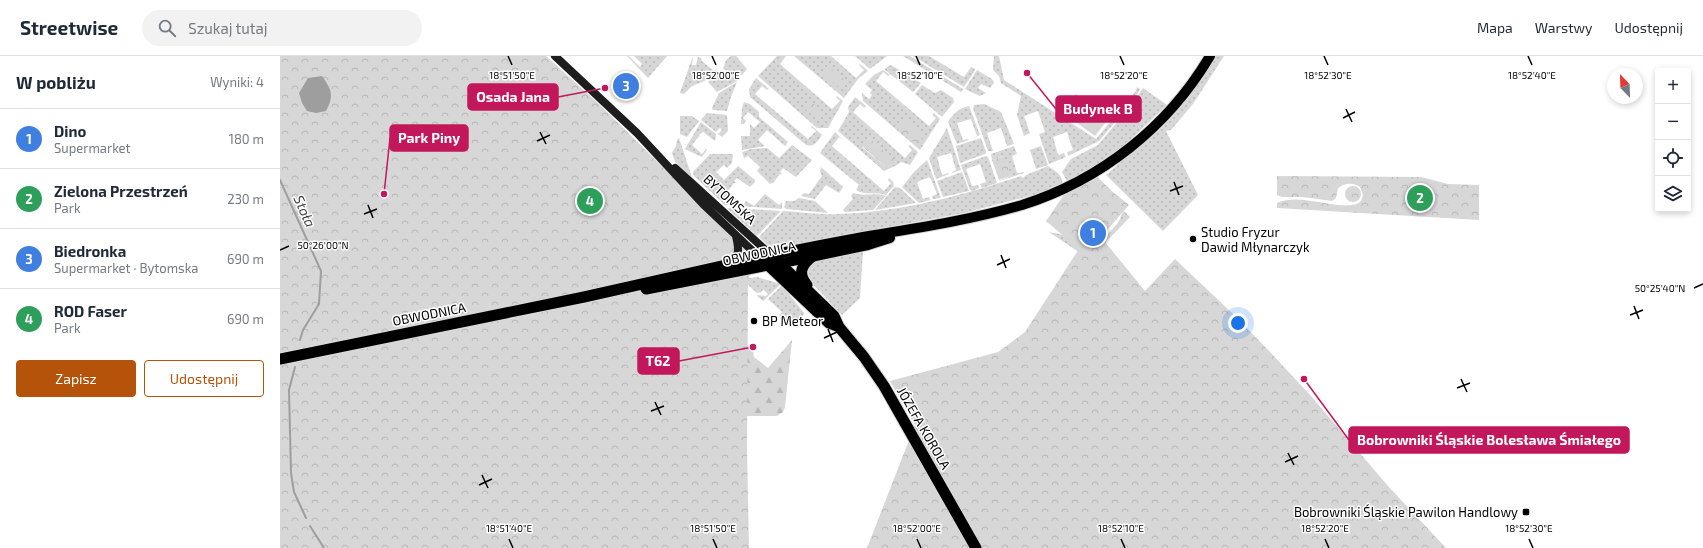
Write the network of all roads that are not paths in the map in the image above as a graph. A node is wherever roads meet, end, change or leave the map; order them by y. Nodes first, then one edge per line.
1 (555, 56) edge
2 (1210, 56) edge
3 (661, 158) junction
4 (938, 225) junction
5 (736, 235) junction
6 (813, 256) junction
7 (766, 259) junction
8 (779, 263) junction
9 (730, 264) junction
10 (809, 291) junction
11 (584, 297) junction
12 (839, 327) junction
13 (284, 358) edge
14 (976, 548) edge

1 - 3 street, BYTOMSKA
2 - 4 main road, OBWODNICA
3 - 5 street, BYTOMSKA
3 - 7 street, BYTOMSKA
4 - 6 main road, OBWODNICA
4 - 7 main road, OBWODNICA
5 - 7 street, BYTOMSKA
5 - 9 street
6 - 8 main road, OBWODNICA
6 - 10 highway
7 - 8 highway, BYTOMSKA
7 - 9 highway, OBWODNICA
7 - 11 highway, OBWODNICA
7 - 12 highway, JÓZEFA KOROLA
8 - 10 highway, JÓZEFA KOROLA
9 - 11 highway, OBWODNICA
10 - 12 highway, JÓZEFA KOROLA
11 - 13 highway, OBWODNICA
12 - 14 highway, JÓZEFA KOROLA

